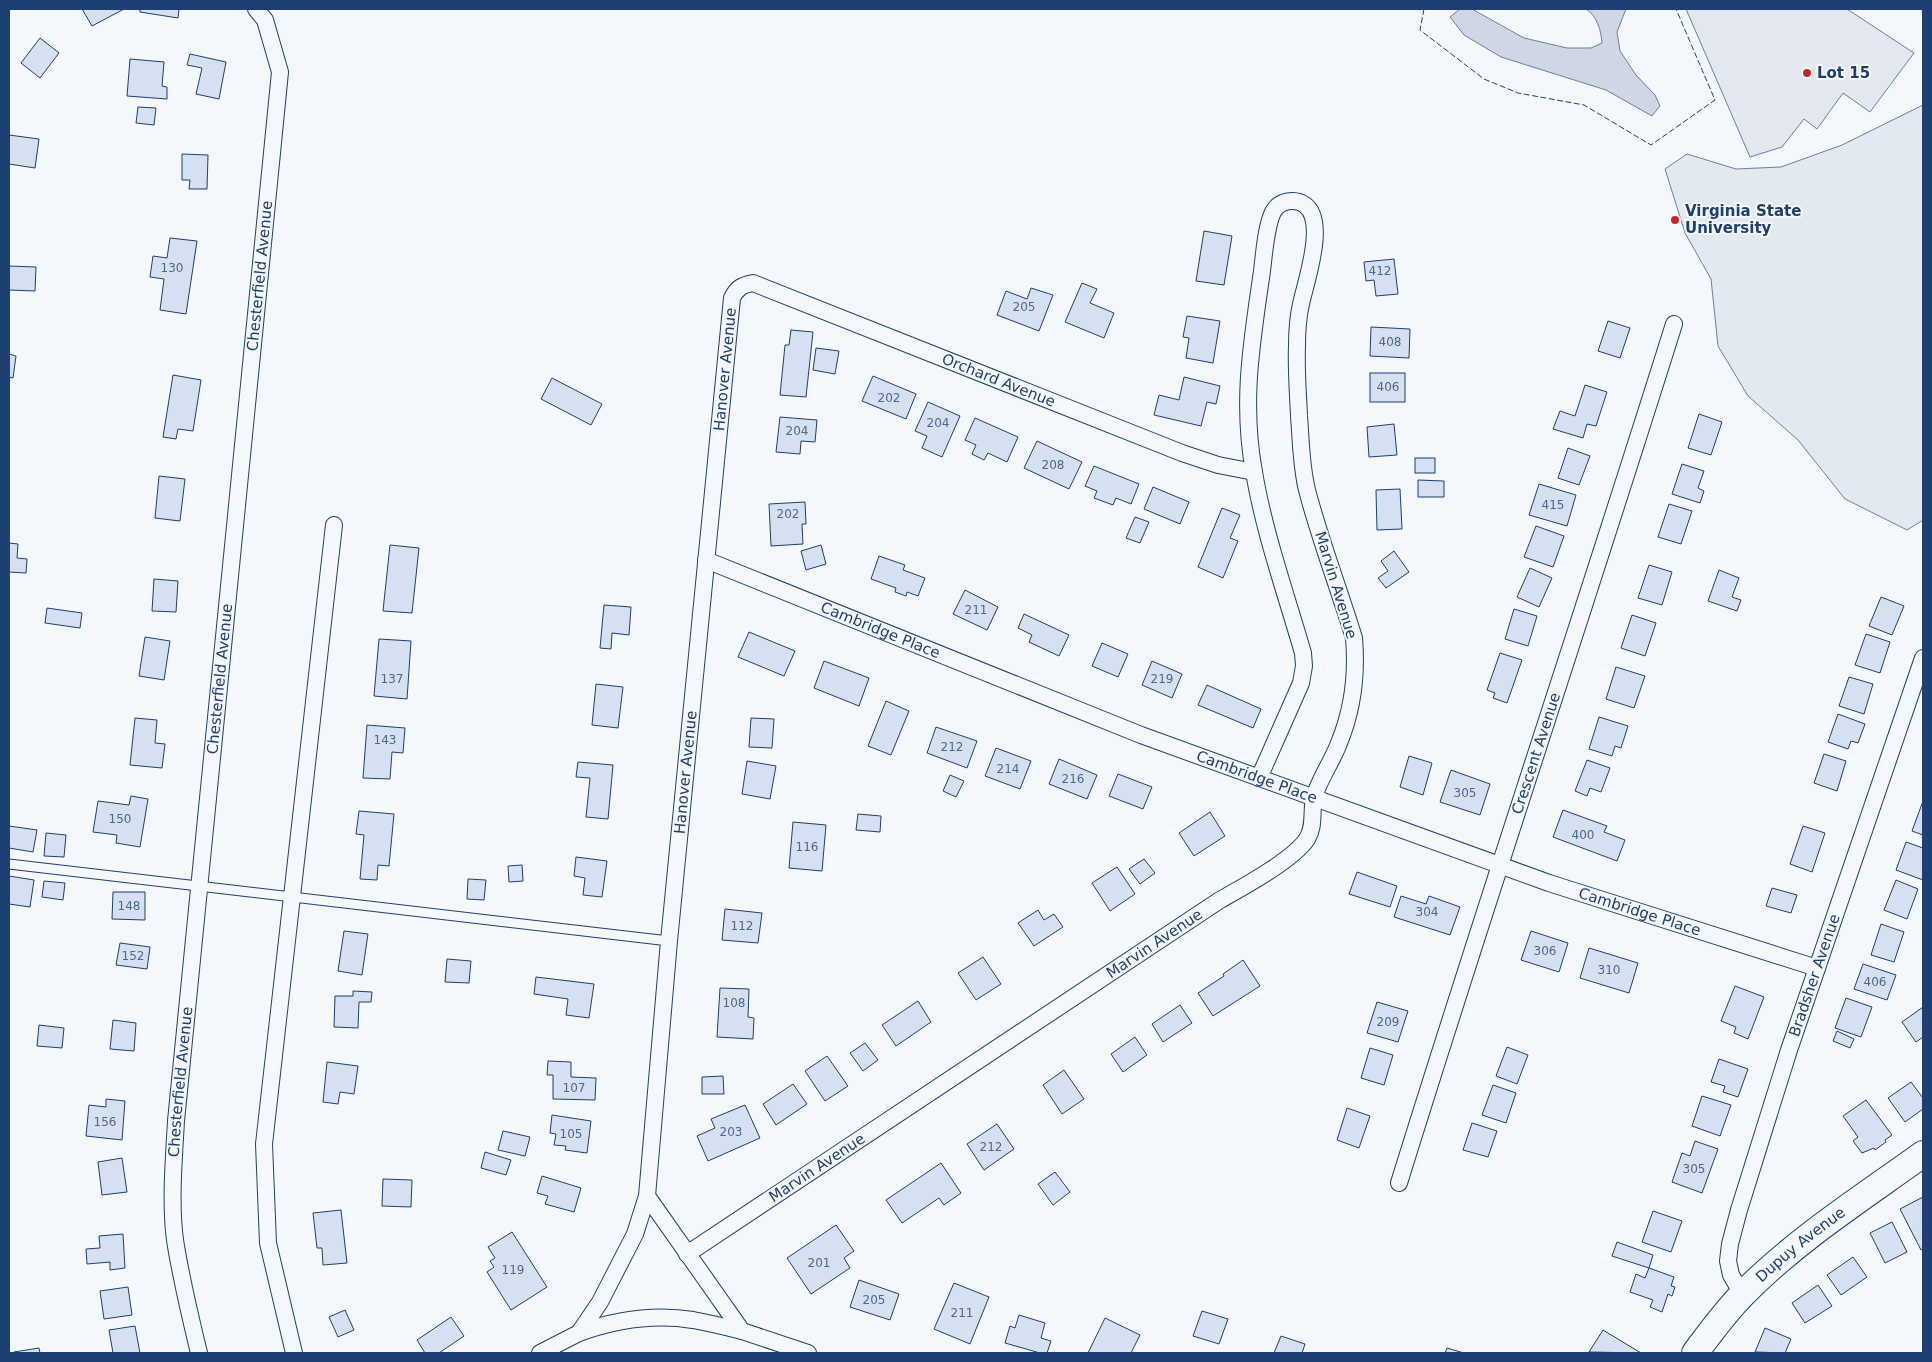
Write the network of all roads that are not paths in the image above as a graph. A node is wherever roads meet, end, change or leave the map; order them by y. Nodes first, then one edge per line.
1 (256, 9) edge
2 (744, 284) joint
3 (1674, 324) dead end
4 (1254, 472) junction
5 (334, 525) dead end
6 (706, 560) junction
7 (1923, 658) edge
8 (1920, 682) edge
9 (1259, 778) junction
10 (1314, 798) junction
11 (9, 864) edge
12 (1500, 865) junction
13 (200, 886) junction
14 (291, 897) junction
15 (669, 941) junction
16 (1817, 968) junction
17 (1923, 1154) edge
18 (1399, 1183) dead end
19 (647, 1196) junction
20 (687, 1254) junction
21 (1742, 1294) junction
22 (742, 1331) junction
23 (579, 1332) junction
24 (199, 1353) edge
25 (294, 1353) edge
26 (540, 1353) edge
27 (808, 1353) edge
28 (1695, 1353) edge

1 - 13 street, Chesterfield Avenue
2 - 4 street, Orchard Avenue
2 - 6 street, Hanover Avenue
3 - 12 street, Crescent Avenue
4 - 9 street, Marvin Avenue
4 - 10 street, Marvin Avenue
5 - 14 street
6 - 9 street, Cambridge Place
6 - 15 street, Hanover Avenue
7 - 8 street, Bradsher Avenue
8 - 16 street, Bradsher Avenue
9 - 10 street, Cambridge Place
10 - 12 street, Cambridge Place
10 - 20 street, Marvin Avenue
11 - 13 lane
12 - 16 street, Cambridge Place
12 - 18 street, Crescent Avenue
13 - 14 lane
13 - 24 street, Chesterfield Avenue
14 - 15 lane
14 - 25 street
15 - 19 street, Hanover Avenue
16 - 21 street, Bradsher Avenue
17 - 21 main road, Dupuy Avenue
19 - 20 street
19 - 23 street
20 - 22 street
21 - 28 main road, Dupuy Avenue
22 - 23 street
22 - 27 street
23 - 26 street

